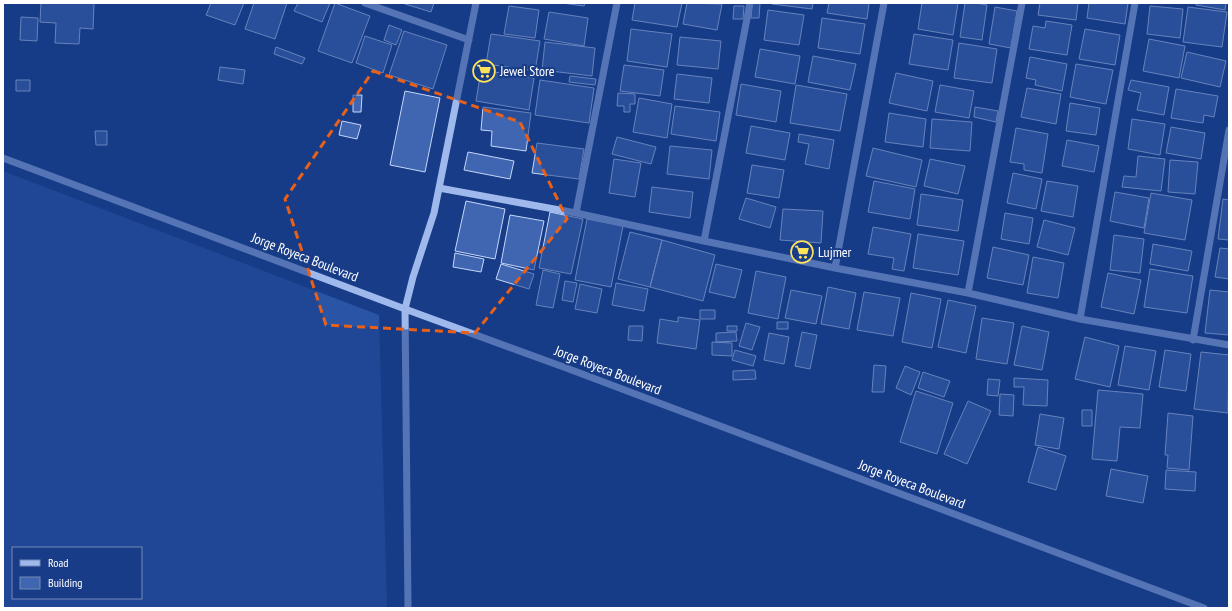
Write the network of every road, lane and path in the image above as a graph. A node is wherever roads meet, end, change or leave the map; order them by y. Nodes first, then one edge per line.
1 (365, 3) edge
2 (476, 3) edge
3 (616, 3) edge
4 (750, 3) edge
5 (884, 3) edge
6 (1022, 3) edge
7 (1135, 3) edge
8 (469, 40) junction
9 (1229, 130) edge
10 (3, 158) edge
11 (439, 188) junction
12 (576, 212) junction
13 (704, 241) junction
14 (835, 268) junction
15 (968, 293) junction
16 (405, 309) junction
17 (1080, 319) junction
18 (1193, 340) junction
19 (1229, 345) edge
20 (408, 608) edge
21 (1204, 608) edge

1 - 8 street
2 - 8 street
3 - 12 street
4 - 13 street
5 - 14 street
6 - 15 street
7 - 17 street
8 - 11 street
9 - 18 street
10 - 16 street, Jorge Royeca Boulevard
11 - 12 street
11 - 16 street
12 - 13 street
13 - 14 street
14 - 15 street
15 - 17 street
16 - 20 street
16 - 21 street, Jorge Royeca Boulevard
17 - 18 street
18 - 19 street

